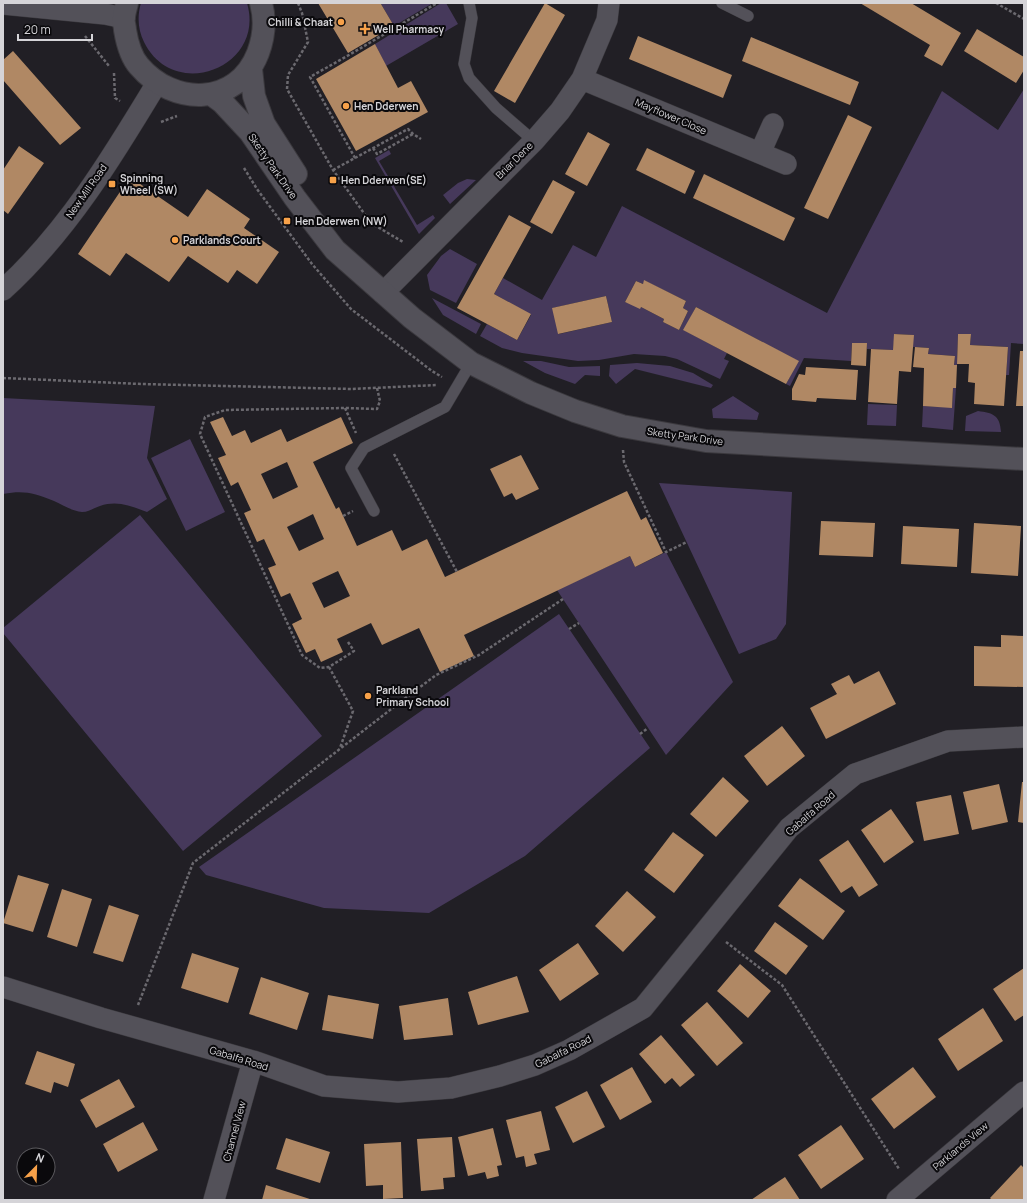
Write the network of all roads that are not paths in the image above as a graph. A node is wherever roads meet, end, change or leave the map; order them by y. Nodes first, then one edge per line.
1 (261, 3) edge
2 (469, 3) edge
3 (609, 3) edge
4 (722, 3) edge
5 (3, 4) edge
6 (125, 10) edge
7 (748, 16) dead end
8 (250, 69) junction
9 (582, 80) junction
10 (157, 83) junction
11 (211, 94) junction
12 (772, 124) dead end
13 (534, 141) junction
14 (760, 153) junction
15 (786, 164) dead end
16 (3, 290) edge
17 (383, 293) junction
18 (471, 362) junction
19 (1024, 459) edge
20 (374, 511) dead end
21 (1024, 737) edge
22 (3, 987) edge
23 (253, 1062) junction
24 (1024, 1092) edge
25 (904, 1194) edge
26 (214, 1200) edge

1 - 8 street
2 - 13 lane
3 - 9 street, Briar Dene
4 - 7 lane
5 - 6 street
6 - 10 street
8 - 11 street
8 - 17 street, Sketty Park Drive
9 - 13 street, Briar Dene
9 - 14 street, Mayflower Close
10 - 11 street
10 - 16 street, New Mill Road
11 - 17 street, Sketty Park Drive
12 - 14 street
13 - 17 street, Briar Dene
14 - 15 street, Mayflower Close
17 - 18 street, Sketty Park Drive
18 - 19 street, Sketty Park Drive
18 - 20 lane
21 - 23 street, Gabalfa Road
22 - 23 street, Gabalfa Road
23 - 26 street, Channel View
24 - 25 street, Parklands View

